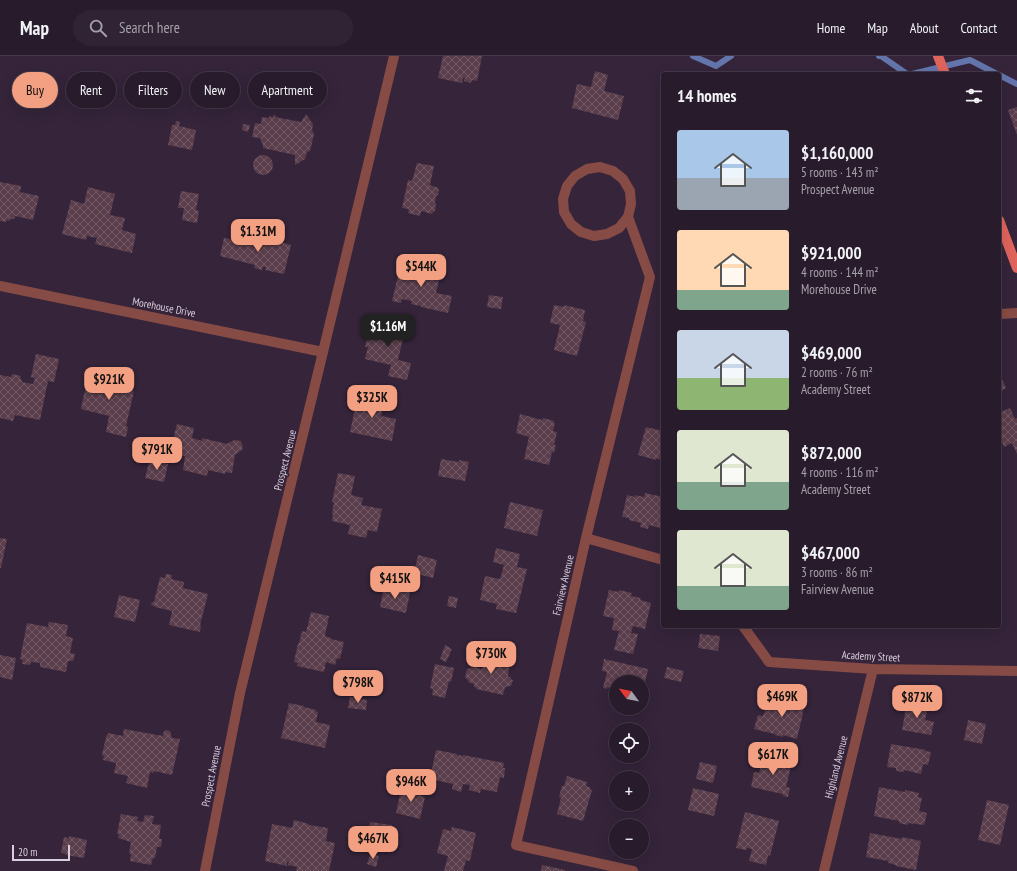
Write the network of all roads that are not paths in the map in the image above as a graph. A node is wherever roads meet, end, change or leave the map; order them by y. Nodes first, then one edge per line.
1 (394, 56) edge
2 (938, 56) edge
3 (944, 72) edge
4 (628, 217) junction
5 (1001, 225) edge
6 (1017, 268) edge
7 (0, 286) edge
8 (1017, 313) edge
9 (1001, 314) edge
10 (324, 352) junction
11 (586, 538) junction
12 (661, 559) edge
13 (744, 628) edge
14 (873, 669) junction
15 (1017, 671) edge
16 (205, 871) edge
17 (633, 871) edge
18 (824, 871) edge

1 - 10 street, Prospect Avenue
2 - 3 main road
4 - 4 street, Fairview Avenue
4 - 11 street, Fairview Avenue
5 - 6 main road
7 - 10 street, Morehouse Drive
8 - 9 street
10 - 16 street, Prospect Avenue
11 - 12 street
11 - 17 street, Fairview Avenue
13 - 14 street, Academy Street
14 - 15 street, Academy Street
14 - 18 street, Highland Avenue

